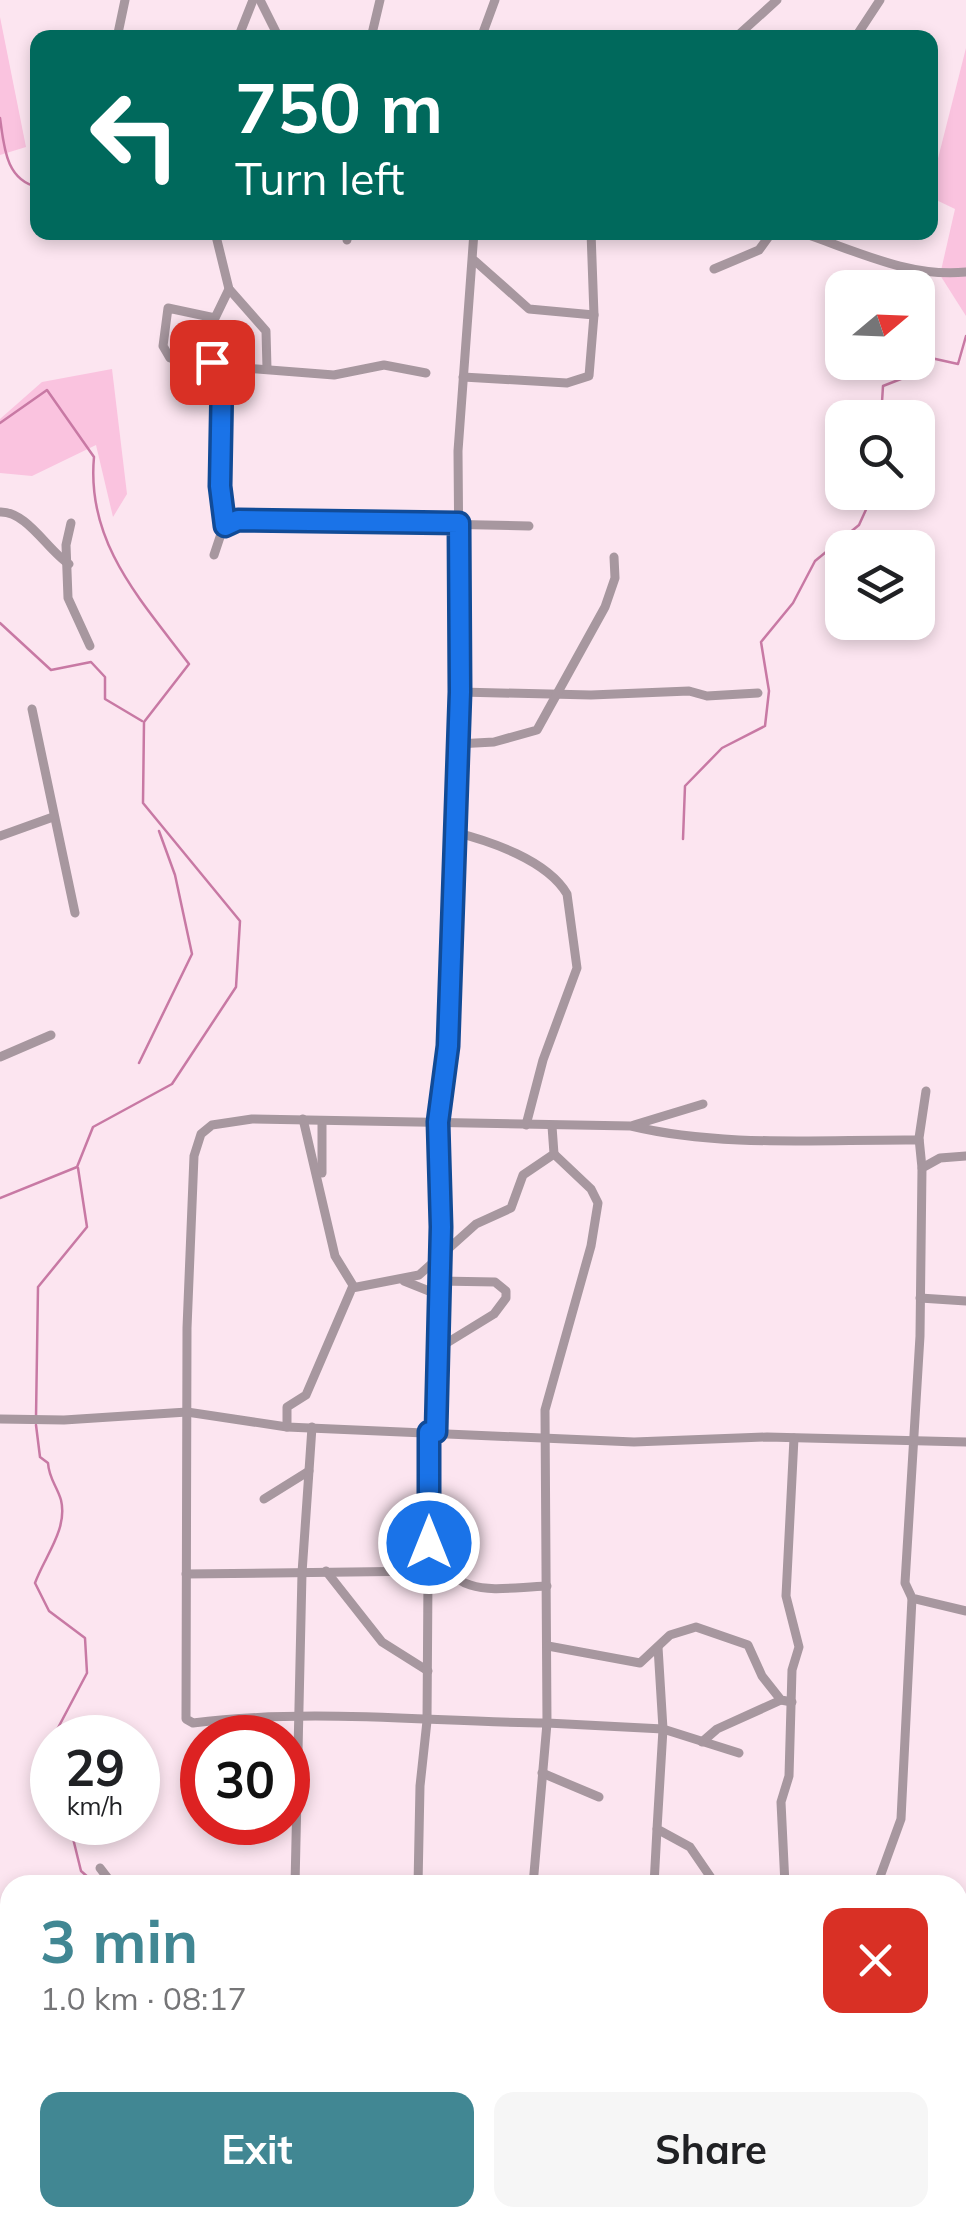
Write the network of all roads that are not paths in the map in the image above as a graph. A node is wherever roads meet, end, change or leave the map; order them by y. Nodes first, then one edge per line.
1 (125, 0) edge
2 (256, 0) edge
3 (380, 0) edge
4 (495, 0) edge
5 (777, 0) edge
6 (880, 0) edge
7 (119, 30) edge
8 (242, 30) edge
9 (274, 30) edge
10 (373, 30) edge
11 (484, 30) edge
12 (744, 30) edge
13 (860, 30) edge
14 (217, 240) edge
15 (474, 240) edge
16 (591, 240) edge
17 (767, 240) edge
18 (826, 240) edge
19 (475, 260) junction
20 (714, 269) dead end
21 (966, 272) edge
22 (229, 289) junction
23 (594, 316) junction
24 (218, 366) junction
25 (267, 370) junction
26 (426, 373) dead end
27 (463, 377) junction
28 (0, 512) edge
29 (71, 523) dead end
30 (459, 523) junction
31 (225, 526) junction
32 (529, 526) dead end
33 (214, 555) dead end
34 (614, 557) dead end
35 (69, 564) junction
36 (90, 646) dead end
37 (460, 692) junction
38 (560, 693) junction
39 (758, 693) dead end
40 (32, 709) dead end
41 (457, 744) junction
42 (53, 817) junction
43 (454, 832) junction
44 (0, 836) edge
45 (76, 914) dead end
46 (51, 1035) dead end
47 (0, 1056) edge
48 (926, 1090) dead end
49 (703, 1104) dead end
50 (303, 1119) junction
51 (322, 1121) junction
52 (438, 1122) junction
53 (526, 1125) junction
54 (552, 1126) junction
55 (631, 1126) junction
56 (919, 1140) junction
57 (554, 1154) junction
58 (966, 1156) edge
59 (922, 1168) junction
60 (322, 1188) junction
61 (440, 1255) junction
62 (399, 1280) junction
63 (439, 1281) junction
64 (354, 1286) junction
65 (439, 1295) junction
66 (920, 1298) junction
67 (966, 1301) edge
68 (437, 1349) junction
69 (188, 1412) junction
70 (0, 1419) edge
71 (287, 1427) junction
72 (312, 1428) junction
73 (432, 1432) junction
74 (544, 1437) junction
75 (794, 1438) junction
76 (914, 1441) junction
77 (966, 1442) edge
78 (309, 1471) junction
79 (264, 1499) dead end
80 (429, 1543) junction
81 (326, 1571) junction
82 (429, 1571) junction
83 (186, 1574) junction
84 (302, 1574) junction
85 (547, 1586) junction
86 (912, 1598) junction
87 (966, 1611) edge
88 (548, 1646) junction
89 (658, 1647) junction
90 (428, 1671) junction
91 (786, 1701) junction
92 (186, 1715) edge
93 (299, 1715) edge
94 (310, 1717) edge
95 (427, 1722) junction
96 (548, 1723) junction
97 (663, 1729) junction
98 (702, 1742) junction
99 (739, 1753) dead end
100 (542, 1773) junction
101 (599, 1797) dead end
102 (657, 1829) junction
103 (296, 1845) edge
104 (100, 1868) dead end
105 (105, 1875) edge
106 (295, 1875) edge
107 (418, 1875) edge
108 (533, 1875) edge
109 (651, 1875) edge
110 (709, 1875) edge
111 (785, 1875) edge
112 (881, 1875) edge

1 - 7 street
2 - 8 street
2 - 9 street
3 - 10 street
4 - 11 street
5 - 12 street
6 - 13 street
14 - 22 street
15 - 19 street
16 - 23 street
17 - 20 street
18 - 21 street
19 - 23 street
19 - 27 street
22 - 24 street
22 - 25 street
23 - 27 street
24 - 25 street
24 - 31 street
25 - 26 street
27 - 30 street
28 - 35 street
29 - 35 street
30 - 31 street
30 - 32 street
30 - 37 street
31 - 33 street
34 - 38 street
35 - 36 street
37 - 38 street
37 - 41 street
38 - 39 street
38 - 41 street
40 - 42 street
41 - 43 street
42 - 44 street
42 - 45 street
43 - 52 street
43 - 53 street
46 - 47 street
48 - 56 street
49 - 55 street
50 - 51 street
50 - 60 street
50 - 69 street
51 - 52 street
51 - 60 street
52 - 53 street
52 - 61 street
53 - 54 street
54 - 55 street
54 - 57 street
55 - 56 street
56 - 59 street
57 - 61 street
57 - 74 street
58 - 59 street
59 - 66 street
60 - 64 street
61 - 62 street
61 - 63 street
62 - 64 street
62 - 65 street
63 - 65 street
63 - 68 street
64 - 71 street
65 - 68 street
66 - 67 street
66 - 76 street
68 - 73 street
69 - 70 street
69 - 71 street
69 - 83 street
71 - 72 street
72 - 73 street
72 - 78 street
73 - 74 street
73 - 80 street
74 - 75 street
74 - 85 street
75 - 76 street
75 - 91 street
76 - 77 street
76 - 86 street
78 - 79 street
78 - 84 street
80 - 82 street
80 - 85 street
81 - 82 street
81 - 84 street
81 - 90 street
82 - 90 street
83 - 84 street
83 - 92 street
84 - 93 street
85 - 88 street
86 - 87 street
86 - 112 street
88 - 89 street
88 - 96 street
89 - 91 street
89 - 97 street
90 - 95 street
91 - 98 street
91 - 111 street
94 - 95 street
95 - 96 street
95 - 107 street
96 - 97 street
96 - 100 street
97 - 98 street
97 - 102 street
98 - 99 street
100 - 101 street
100 - 108 street
102 - 109 street
102 - 110 street
103 - 106 street
104 - 105 street

